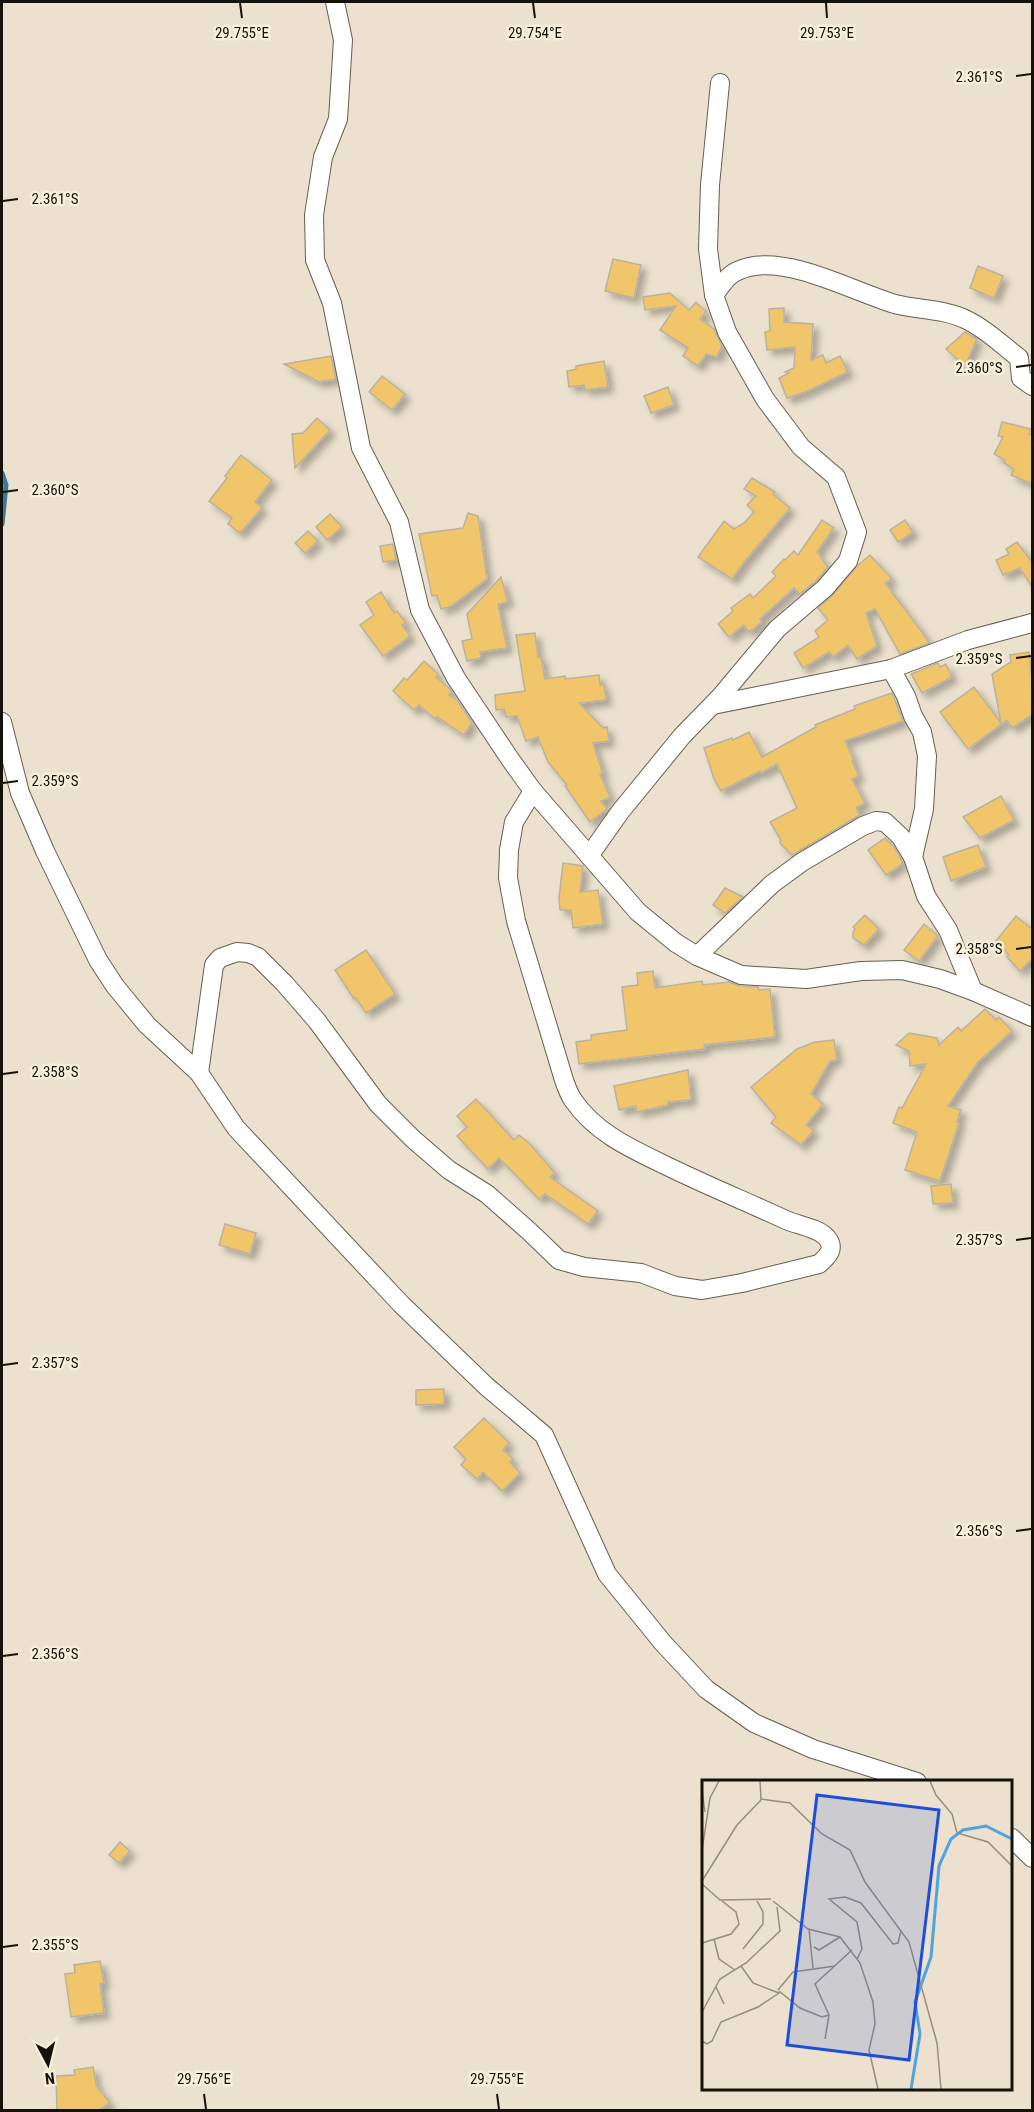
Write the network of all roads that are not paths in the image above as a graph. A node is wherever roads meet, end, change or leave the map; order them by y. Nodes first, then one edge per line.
1 (335, 2) edge
2 (720, 83) dead end
3 (714, 295) junction
4 (1032, 386) edge
5 (1032, 623) edge
6 (891, 669) junction
7 (713, 705) junction
8 (2, 722) edge
9 (533, 790) junction
10 (589, 856) junction
11 (913, 857) junction
12 (697, 956) junction
13 (973, 991) junction
14 (1032, 1017) edge
15 (199, 1073) junction
16 (910, 1780) edge
17 (1013, 1840) edge
18 (1032, 1858) edge

1 - 9 street
2 - 3 street
3 - 4 street
3 - 7 street
5 - 6 street
6 - 7 street
6 - 11 street
7 - 10 street
8 - 15 street
9 - 10 street
9 - 15 street
10 - 12 street
11 - 12 street
11 - 13 street
12 - 13 street
13 - 14 street
15 - 16 street
17 - 18 street

